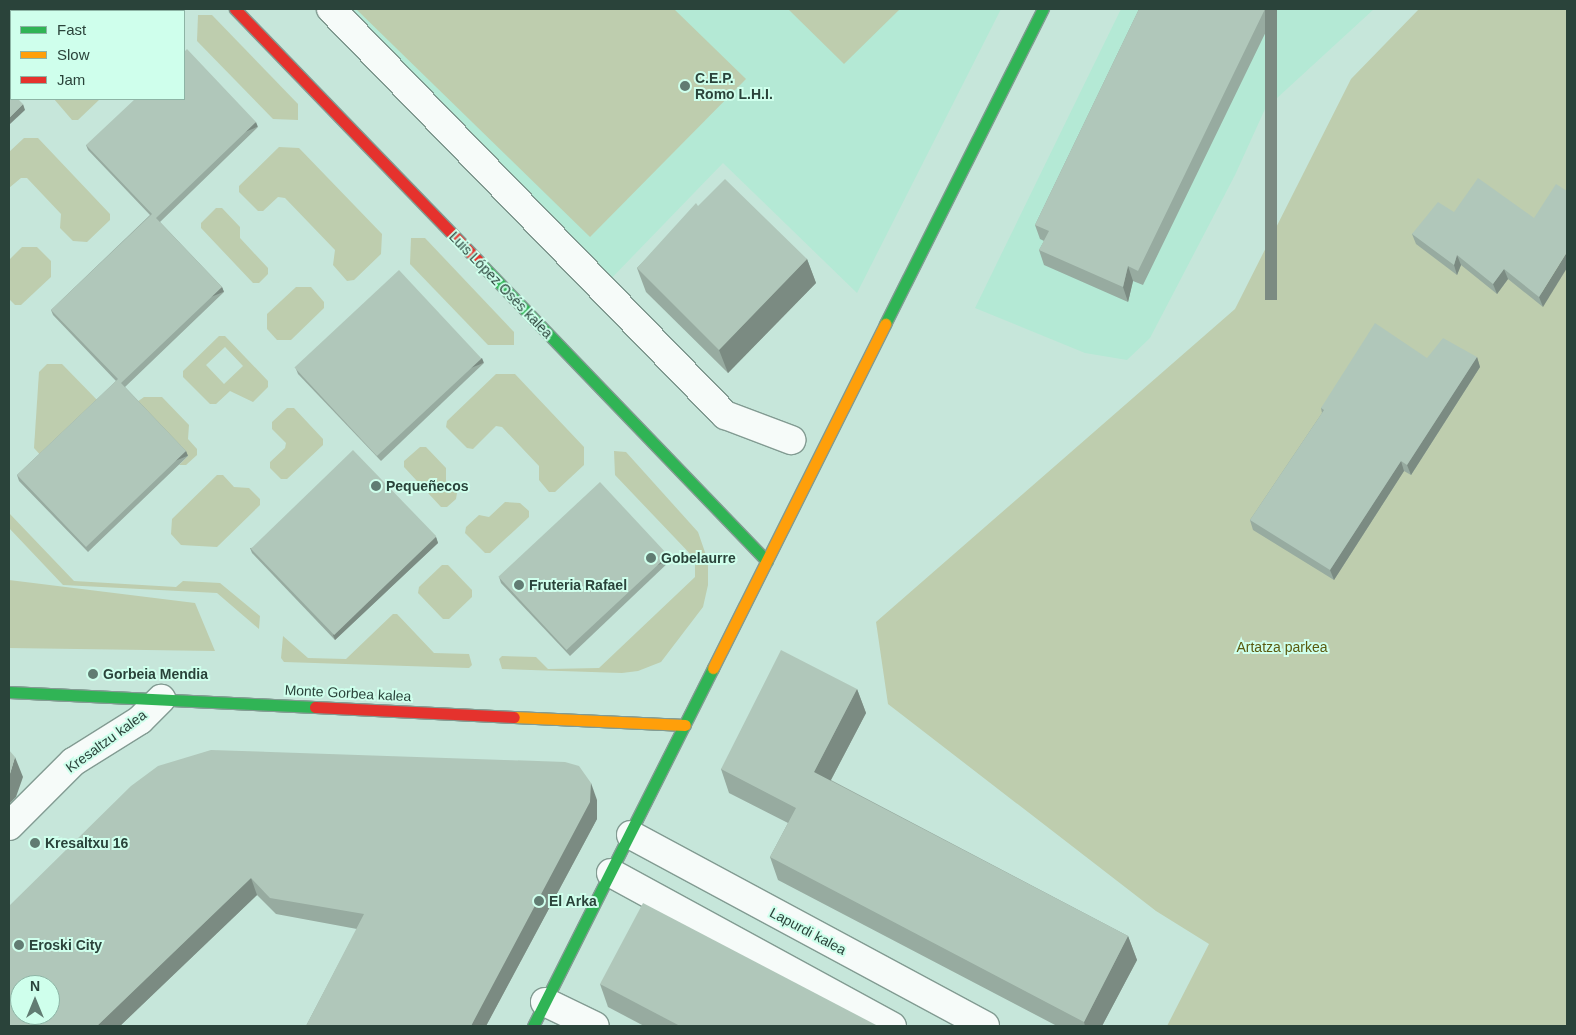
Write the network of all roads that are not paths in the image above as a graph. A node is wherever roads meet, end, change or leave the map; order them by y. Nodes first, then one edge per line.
1 (235, 9) edge
2 (331, 9) edge
3 (1042, 9) edge
4 (791, 440) dead end
5 (767, 561) junction
6 (9, 692) edge
7 (162, 699) junction
8 (685, 725) junction
9 (9, 826) edge
10 (630, 835) junction
11 (611, 873) junction
12 (545, 1002) junction
13 (533, 1026) edge
14 (595, 1026) edge
15 (892, 1026) edge
16 (985, 1026) edge

1 - 5 street, Luis López Osés kalea
2 - 4 street
3 - 5 street
5 - 8 street
6 - 7 street, Monte Gorbea kalea
7 - 8 street, Monte Gorbea kalea
7 - 9 street, Kresaltzu kalea
8 - 10 street
10 - 11 street
10 - 16 street, Lapurdi kalea
11 - 12 street
11 - 15 street
12 - 13 street
12 - 14 street

